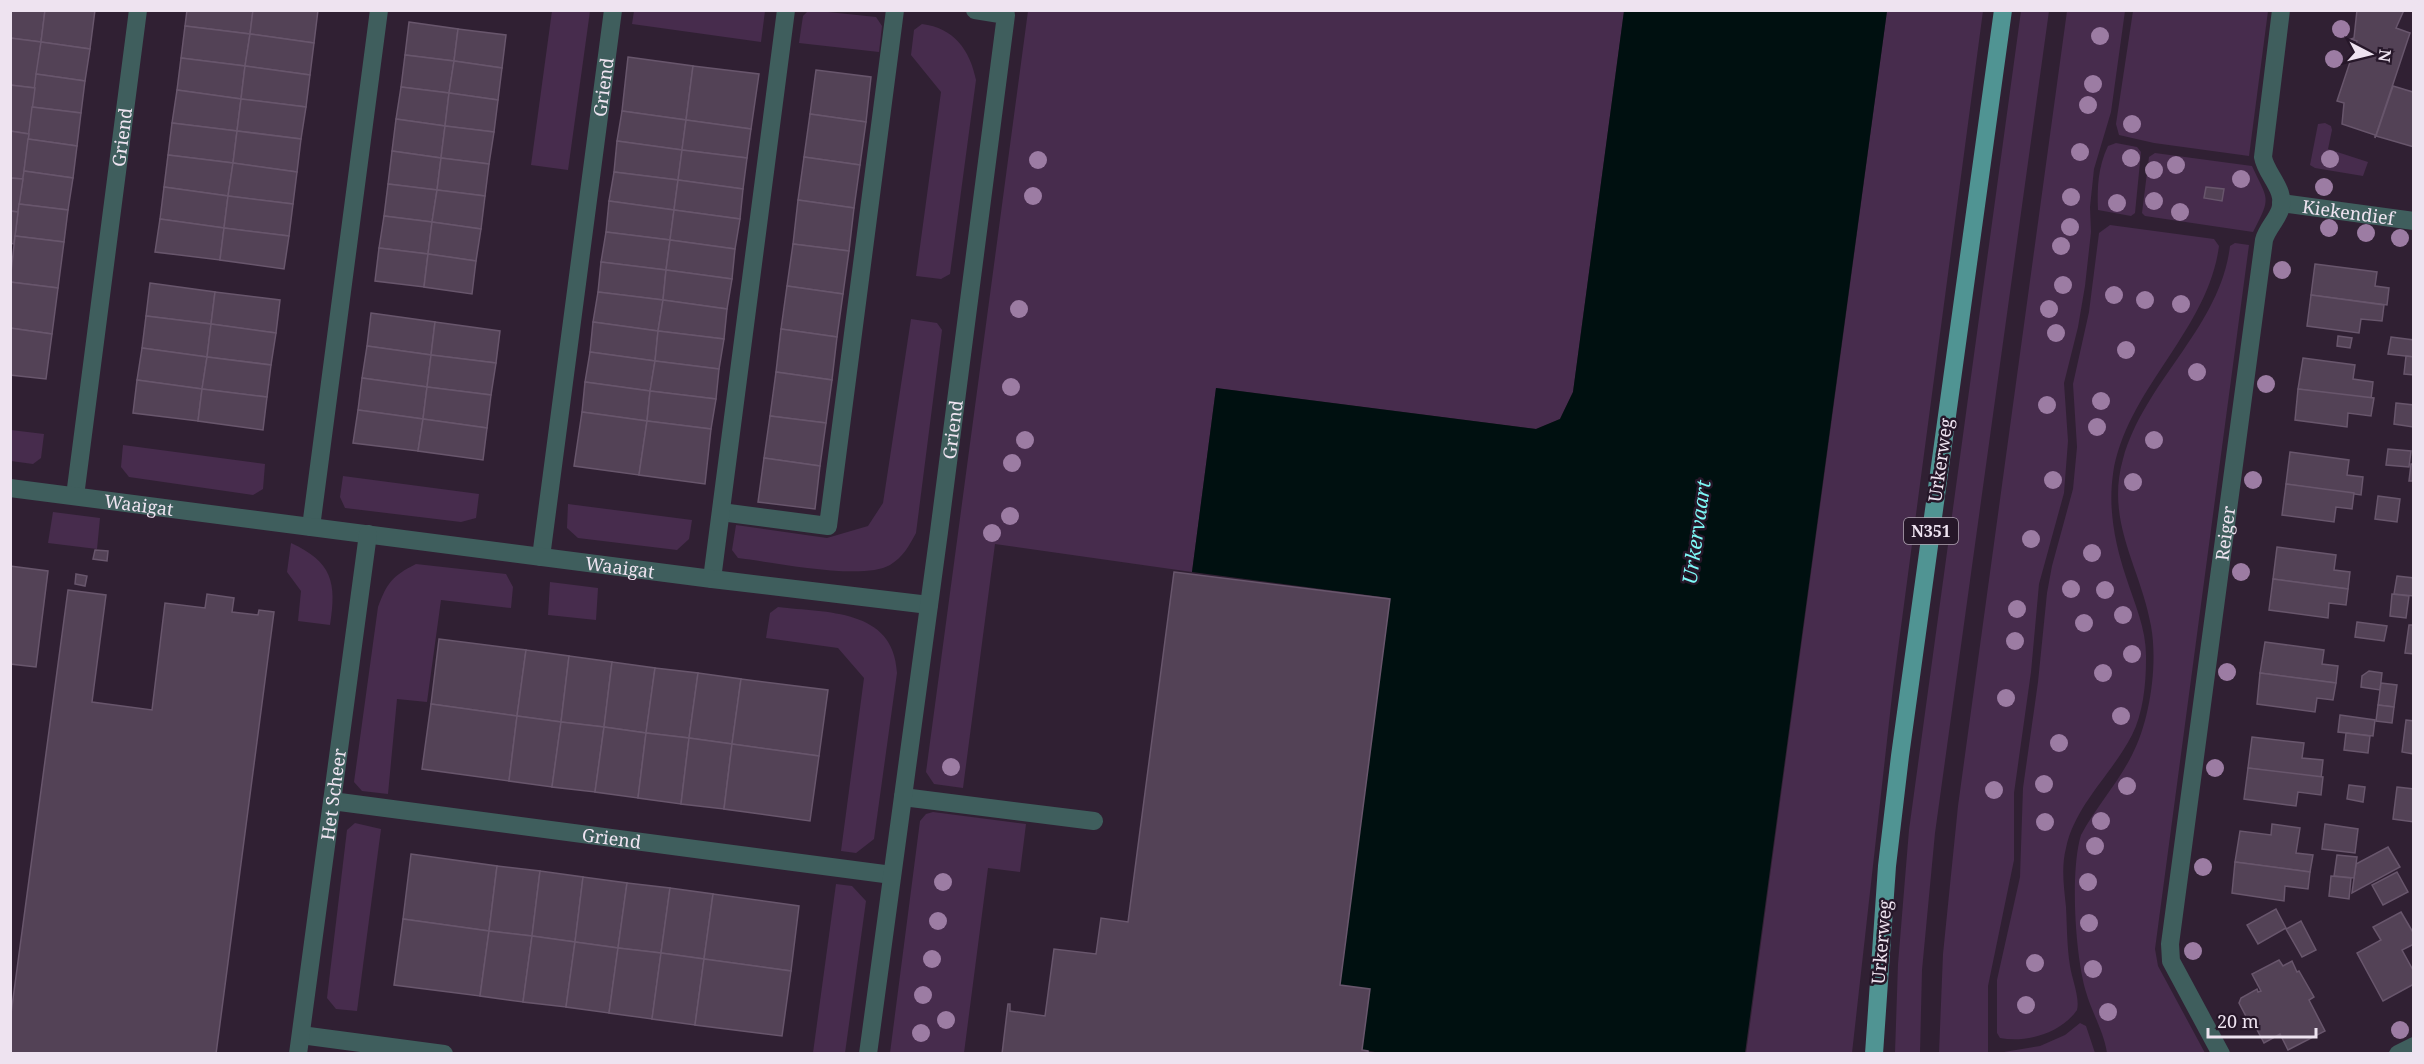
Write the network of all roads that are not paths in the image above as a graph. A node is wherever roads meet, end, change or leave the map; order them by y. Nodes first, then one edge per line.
1 (138, 10) edge
2 (379, 10) edge
3 (613, 10) edge
4 (786, 10) edge
5 (895, 10) edge
6 (975, 10) edge
7 (2003, 10) edge
8 (2281, 10) edge
9 (2281, 203) junction
10 (2414, 221) edge
11 (10, 488) edge
12 (75, 496) junction
13 (721, 512) junction
14 (311, 527) junction
15 (368, 534) junction
16 (541, 557) junction
17 (712, 579) junction
18 (929, 605) junction
19 (903, 797) junction
20 (332, 801) junction
21 (1094, 821) dead end
22 (892, 875) junction
23 (301, 1035) junction
24 (2414, 1046) edge
25 (298, 1053) edge
26 (444, 1053) edge
27 (868, 1053) edge
28 (1874, 1053) edge
29 (2221, 1053) edge
30 (2398, 1053) edge

1 - 12 street, Griend
2 - 14 street
3 - 16 street, Griend
4 - 13 street
5 - 13 street
6 - 18 street, Griend
7 - 28 main road, Urkerweg / N351
8 - 9 street
9 - 10 street, Kiekendief
9 - 29 street, Reiger
11 - 12 street, Waaigat
12 - 14 street, Waaigat
13 - 17 street
14 - 15 street, Waaigat
15 - 16 street, Waaigat
15 - 20 street, Het Scheer
16 - 17 street, Waaigat
17 - 18 street, Waaigat
18 - 19 street, Griend
19 - 21 street
19 - 22 street, Griend
20 - 22 street, Griend
20 - 23 street, Het Scheer
22 - 27 street, Griend
23 - 25 street, Het Scheer
23 - 26 street
24 - 30 street

